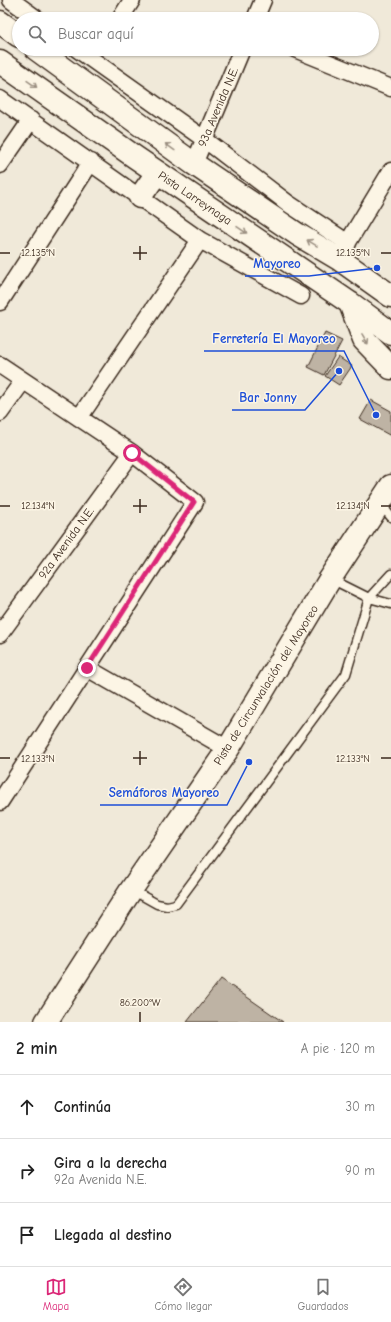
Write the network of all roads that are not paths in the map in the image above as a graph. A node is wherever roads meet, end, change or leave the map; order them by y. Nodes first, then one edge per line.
1 (11, 0) edge
2 (132, 0) edge
3 (263, 0) edge
4 (27, 12) edge
5 (124, 12) edge
6 (258, 12) edge
7 (0, 22) edge
8 (12, 31) edge
9 (45, 56) edge
10 (95, 56) edge
11 (99, 56) edge
12 (239, 56) edge
13 (312, 56) edge
14 (0, 62) edge
15 (78, 80) junction
16 (391, 88) edge
17 (0, 98) edge
18 (31, 120) junction
19 (204, 139) junction
20 (91, 162) junction
21 (194, 164) junction
22 (0, 165) edge
23 (391, 172) edge
24 (157, 173) junction
25 (140, 197) junction
26 (200, 240) junction
27 (343, 251) junction
28 (301, 296) dead end
29 (391, 296) edge
30 (0, 302) edge
31 (350, 303) junction
32 (391, 333) edge
33 (0, 365) edge
34 (391, 368) edge
35 (23, 381) junction
36 (0, 413) edge
37 (79, 418) junction
38 (132, 453) junction
39 (387, 502) edge
40 (391, 574) edge
41 (330, 579) junction
42 (369, 598) junction
43 (391, 604) edge
44 (0, 634) edge
45 (87, 668) junction
46 (228, 749) junction
47 (0, 802) edge
48 (131, 890) junction
49 (46, 1022) edge

1 - 4 street
2 - 5 street
3 - 6 street
7 - 8 main road
9 - 15 main road
10 - 15 street
11 - 19 street
12 - 19 street, 93a Avenida N.E.
13 - 16 street
14 -> 24 main road, Pista Larreynaga
21 -> 15 main road
17 - 18 street
18 - 20 street
18 - 22 street
19 - 21 street, 93a Avenida N.E.
19 - 27 street
20 - 25 street
20 - 30 street
27 -> 21 main road
23 - 27 street
24 - 25 main road
24 -> 31 main road, Pista Larreynaga
25 - 26 street
26 - 28 street
26 - 37 street
27 - 29 main road
31 - 32 main road, Pista Larreynaga
31 -> 34 main road
33 - 35 street
35 - 36 street
35 - 37 street
37 - 38 street
38 - 44 street, 92a Avenida N.E.
38 - 45 street
39 - 41 main road, Pista de Circunvalación del Mayoreo
40 - 42 lane
41 - 42 lane
41 - 46 main road, Pista de Circunvalación del Mayoreo
42 - 43 lane
42 - 48 lane
45 - 46 street
45 - 47 street
46 - 48 main road, Pista de Circunvalación del Mayoreo
48 - 49 main road, Pista de Circunvalación del Mayoreo

